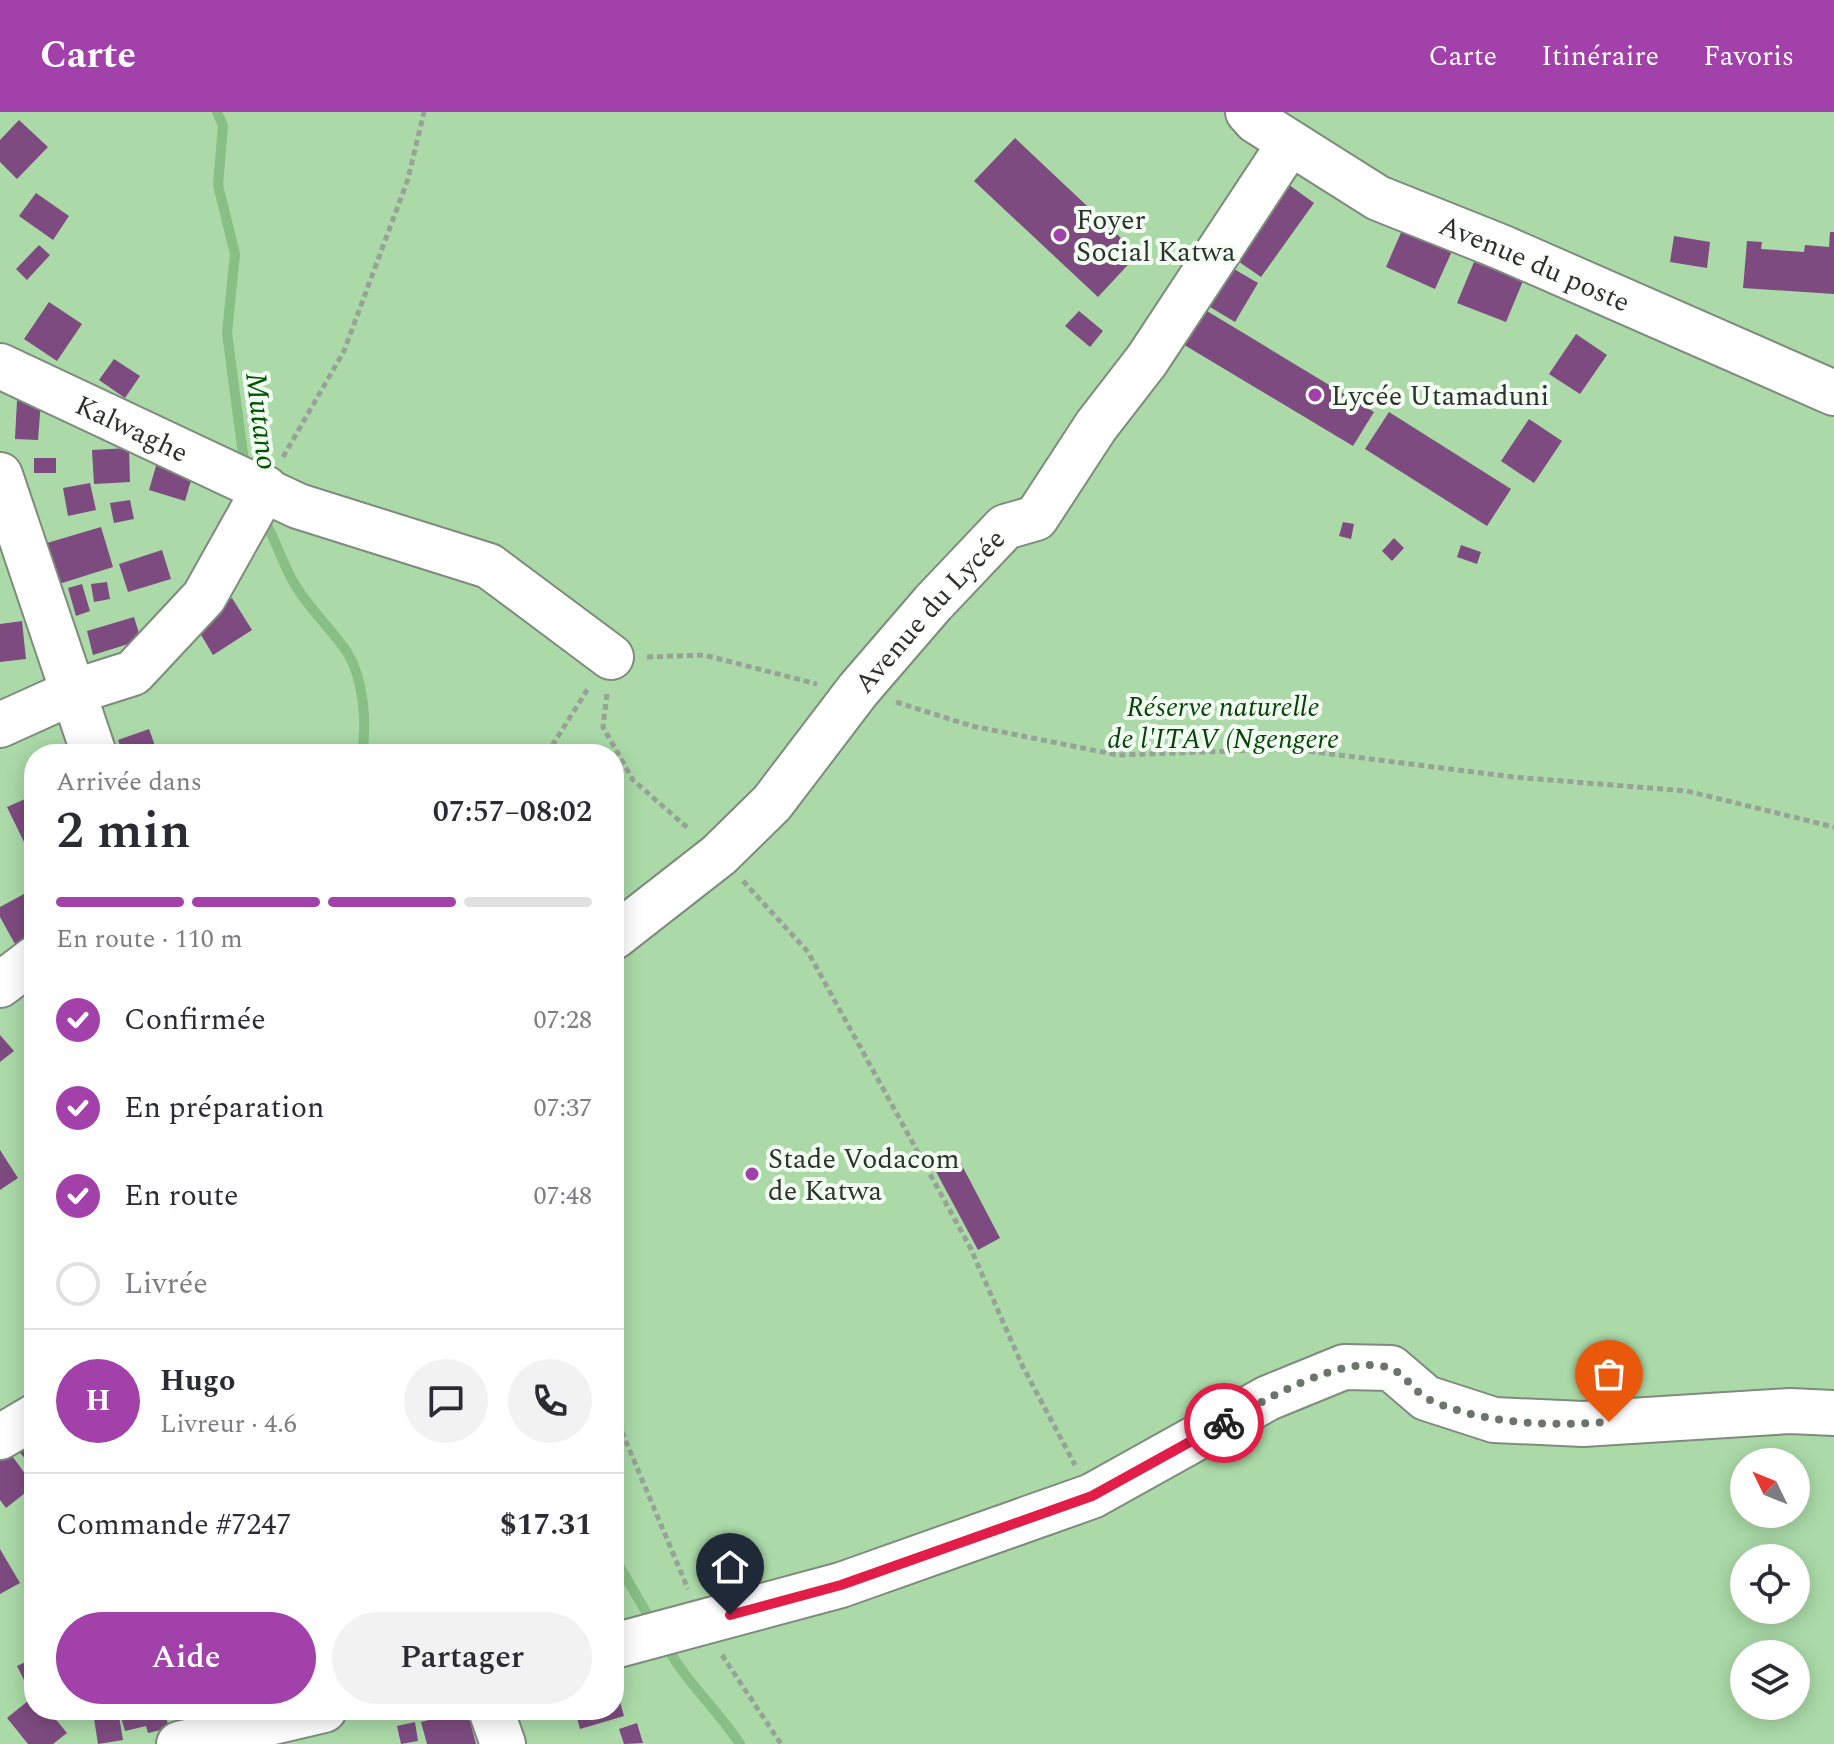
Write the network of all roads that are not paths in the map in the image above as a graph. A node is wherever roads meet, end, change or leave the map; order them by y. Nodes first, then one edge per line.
1 (1248, 112) edge
2 (1290, 143) junction
3 (0, 366) edge
4 (1834, 393) edge
5 (0, 475) edge
6 (265, 488) junction
7 (611, 657) road end
8 (73, 692) junction
9 (0, 725) edge
10 (91, 744) edge
11 (624, 929) edge
12 (24, 967) edge
13 (0, 985) edge
14 (1834, 1413) edge
15 (24, 1423) edge
16 (0, 1437) edge
17 (624, 1643) edge
18 (281, 1720) edge
19 (495, 1720) edge
20 (179, 1744) edge
21 (503, 1744) edge

1 - 2 street, Avenue du poste
2 - 4 street, Avenue du poste
2 - 11 street, Avenue du Lycée
3 - 6 street, Kalwaghe
5 - 8 street
6 - 7 street, Kalwaghe
6 - 8 street
8 - 9 street
8 - 10 street
12 - 13 street
14 - 17 street
15 - 16 street
18 - 20 street
19 - 21 street

